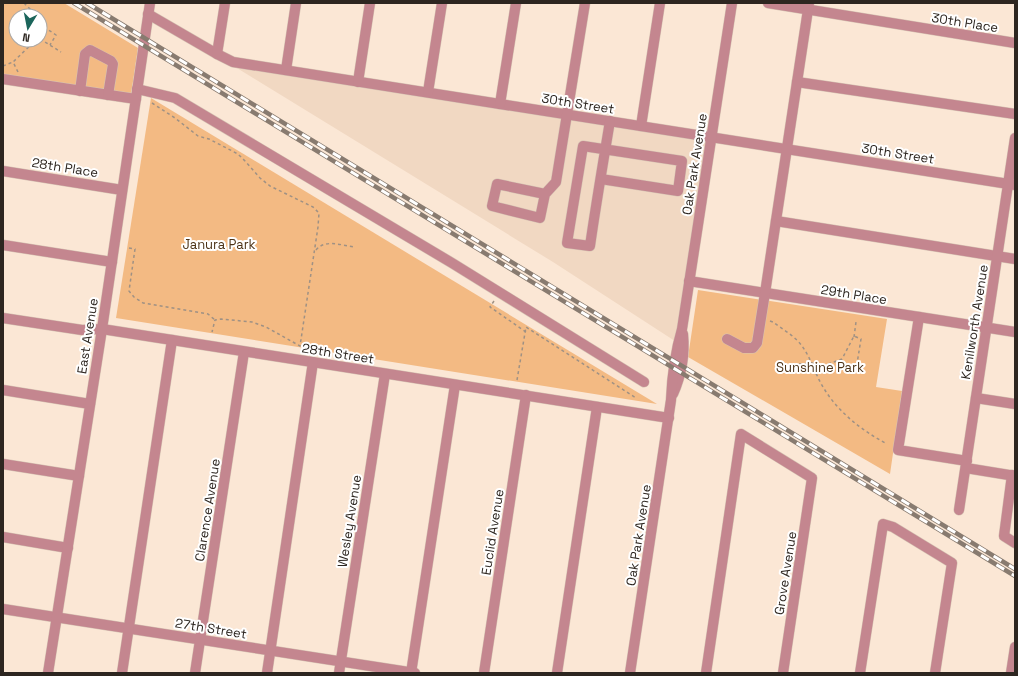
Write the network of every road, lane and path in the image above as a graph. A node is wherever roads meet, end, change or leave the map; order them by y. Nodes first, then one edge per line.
1 (150, 3) edge
2 (225, 3) edge
3 (296, 3) edge
4 (370, 3) edge
5 (442, 3) edge
6 (516, 3) edge
7 (584, 3) edge
8 (660, 3) edge
9 (732, 3) edge
10 (768, 3) edge
11 (808, 6) edge
12 (148, 14) junction
13 (48, 30) edge
14 (1015, 43) edge
15 (50, 45) joint
16 (28, 48) edge
17 (61, 52) dead end
18 (217, 54) junction
19 (13, 62) junction
20 (3, 66) edge
21 (286, 70) junction
22 (20, 75) dead end
23 (3, 79) edge
24 (358, 82) junction
25 (797, 82) junction
26 (80, 91) junction
27 (428, 92) junction
28 (136, 94) junction
29 (108, 95) junction
30 (152, 103) dead end
31 (500, 104) junction
32 (567, 114) junction
33 (1015, 114) edge
34 (610, 121) junction
35 (641, 126) junction
36 (712, 137) junction
37 (1015, 138) edge
38 (606, 149) junction
39 (787, 149) junction
40 (3, 171) edge
41 (601, 179) junction
42 (1012, 184) edge
43 (122, 190) junction
44 (545, 194) junction
45 (776, 221) junction
46 (3, 245) edge
47 (354, 247) dead end
48 (129, 248) dead end
49 (314, 252) junction
50 (997, 256) junction
51 (1015, 259) edge
52 (112, 262) junction
53 (690, 281) junction
54 (500, 292) junction
55 (765, 293) junction
56 (919, 317) junction
57 (3, 318) edge
58 (760, 318) junction
59 (215, 320) junction
60 (856, 322) dead end
61 (987, 327) junction
62 (102, 329) junction
63 (212, 332) dead end
64 (526, 332) junction
65 (1015, 332) edge
66 (854, 336) junction
67 (727, 339) dead end
68 (172, 340) junction
69 (244, 352) junction
70 (313, 362) junction
71 (812, 363) junction
72 (782, 370) dead end
73 (856, 370) dead end
74 (385, 374) junction
75 (517, 380) dead end
76 (644, 382) dead end
77 (455, 385) junction
78 (3, 390) edge
79 (526, 396) junction
80 (636, 398) dead end
81 (976, 398) junction
82 (90, 404) junction
83 (1015, 404) edge
84 (597, 407) junction
85 (668, 418) junction
86 (887, 444) dead end
87 (3, 464) edge
88 (966, 464) junction
89 (79, 476) junction
90 (1013, 476) edge
91 (959, 510) dead end
92 (3, 537) edge
93 (1015, 543) edge
94 (68, 548) junction
95 (3, 608) edge
96 (57, 617) junction
97 (129, 628) junction
98 (200, 639) junction
99 (1015, 647) edge
100 (271, 650) junction
101 (340, 661) junction
102 (48, 673) edge
103 (122, 673) edge
104 (194, 673) edge
105 (267, 673) edge
106 (339, 673) edge
107 (412, 673) edge
108 (484, 673) edge
109 (557, 673) edge
110 (630, 673) edge
111 (706, 673) edge
112 (783, 673) edge
113 (860, 673) edge
114 (935, 673) edge
115 (1011, 673) edge

1 - 12 street, East Avenue
2 - 18 street
3 - 21 street
4 - 24 street
5 - 27 street
6 - 31 street
7 - 32 street
8 - 35 street
9 - 36 street, Oak Park Avenue
10 - 11 street, 30th Place
11 - 14 street, 30th Place
11 - 25 street
12 - 18 street, 30th Street
12 - 28 street, East Avenue
13 - 15 path
15 - 17 path
16 - 19 path
18 - 21 street, 30th Street
19 - 20 path
19 - 22 path
21 - 24 street, 30th Street
23 - 26 street
24 - 27 street, 30th Street
25 - 33 street
25 - 39 street
26 - 29 street
26 - 29 street
27 - 31 street, 30th Street
28 - 29 street
28 - 43 street, East Avenue
28 - 54 street
30 - 49 path
31 - 32 street, 30th Street
32 - 34 street, 30th Street
32 - 44 street
34 - 35 street, 30th Street
34 - 38 street
35 - 36 street, 30th Street
36 - 39 street, 30th Street
36 - 53 street, Oak Park Avenue
37 - 42 street, Kenilworth Avenue
38 - 41 street
38 - 41 street
38 - 41 street
39 - 42 street, 30th Street
39 - 45 street
40 - 43 street, 28th Place
42 - 50 street, Kenilworth Avenue
43 - 52 street, East Avenue
44 - 44 street
45 - 50 street
45 - 55 street
46 - 52 street
47 - 49 path
48 - 59 path
49 - 59 path
50 - 51 street
50 - 61 street, Kenilworth Avenue
52 - 62 street, East Avenue
53 - 55 street, 29th Place
53 - 85 street, Oak Park Avenue
54 - 64 path
54 - 76 street
55 - 56 street, 29th Place
55 - 58 street
56 - 61 street, 29th Place
56 - 88 street
57 - 62 street, 28th Street
58 - 67 street
58 - 71 path
59 - 63 path
60 - 66 path
61 - 65 street, 29th Place
61 - 81 street, Kenilworth Avenue
62 - 68 street, 28th Street
62 - 82 street, East Avenue
64 - 75 path
64 - 80 path
66 - 71 path
66 - 73 path
68 - 69 street, 28th Street
68 - 97 street
69 - 70 street, 28th Street
69 - 98 street, Clarence Avenue
70 - 74 street, 28th Street
70 - 100 street
71 - 72 path
71 - 86 path
74 - 77 street, 28th Street
74 - 101 street, Wesley Avenue
77 - 79 street, 28th Street
77 - 107 street
78 - 82 street
79 - 84 street, 28th Street
79 - 108 street, Euclid Avenue
81 - 83 street
81 - 88 street, Kenilworth Avenue
82 - 89 street, East Avenue
84 - 85 street, 28th Street
84 - 109 street
85 - 110 street, Oak Park Avenue
87 - 89 street
88 - 90 street
88 - 91 street, Kenilworth Avenue
89 - 94 street, East Avenue
90 - 93 street
92 - 94 street
94 - 96 street, East Avenue
95 - 96 street, 27th Street
96 - 97 street, 27th Street
96 - 102 street, East Avenue
97 - 98 street, 27th Street
97 - 103 street
98 - 100 street, 27th Street
98 - 104 street, Clarence Avenue
99 - 115 street
100 - 101 street, 27th Street
100 - 105 street
101 - 106 street, Wesley Avenue
101 - 107 street, 27th Street
111 - 112 street, Grove Avenue
113 - 114 street

